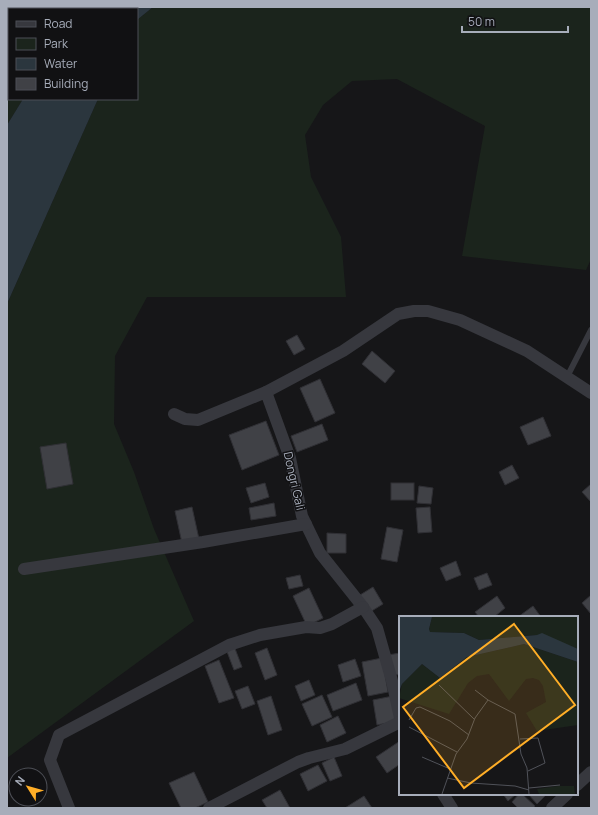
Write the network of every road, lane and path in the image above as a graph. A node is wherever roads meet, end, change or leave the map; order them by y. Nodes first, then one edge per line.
1 (591, 330) edge
2 (567, 377) junction
3 (266, 392) junction
4 (591, 393) edge
5 (174, 414) dead end
6 (306, 524) junction
7 (24, 569) dead end
8 (363, 607) junction
9 (399, 713) edge
10 (399, 722) edge
11 (591, 772) edge
12 (578, 784) edge
13 (444, 795) edge
14 (566, 795) edge
15 (69, 808) edge
16 (209, 808) edge
17 (452, 808) edge
18 (552, 808) edge

1 - 2 lane
2 - 3 street
2 - 4 street
3 - 5 street
3 - 6 street, Dongri Gali
6 - 7 street
6 - 8 street, Dongri Gali
8 - 9 street, Dongri Gali
8 - 15 street
10 - 16 street
11 - 12 street
13 - 17 street
14 - 18 street

